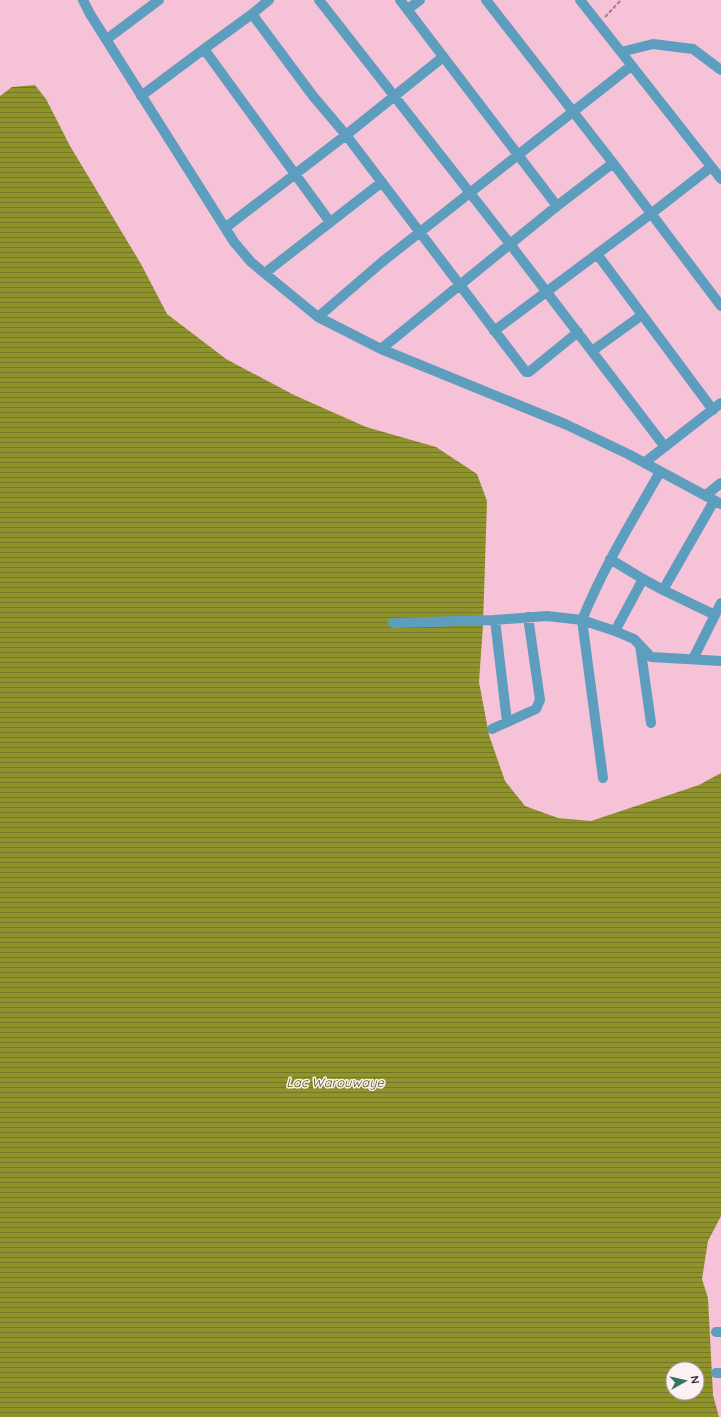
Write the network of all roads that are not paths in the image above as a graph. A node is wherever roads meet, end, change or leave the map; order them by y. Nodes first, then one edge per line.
1 (83, 0) edge
2 (159, 0) edge
3 (269, 0) edge
4 (319, 0) edge
5 (400, 0) edge
6 (420, 0) edge
7 (486, 0) edge
8 (580, 0) edge
9 (408, 9) junction
10 (252, 14) junction
11 (107, 39) junction
12 (204, 49) junction
13 (621, 52) junction
14 (443, 57) junction
15 (631, 66) junction
16 (721, 70) edge
17 (394, 95) junction
18 (141, 96) junction
19 (573, 111) junction
20 (346, 135) junction
21 (518, 155) junction
22 (613, 162) junction
23 (712, 167) junction
24 (296, 174) junction
25 (721, 179) edge
26 (382, 182) junction
27 (470, 193) junction
28 (557, 206) junction
29 (652, 213) junction
30 (330, 222) junction
31 (225, 228) junction
32 (420, 233) junction
33 (510, 244) junction
34 (597, 254) junction
35 (264, 273) junction
36 (459, 285) junction
37 (547, 292) junction
38 (721, 306) edge
39 (642, 316) junction
40 (318, 317) junction
41 (494, 331) junction
42 (578, 332) junction
43 (381, 349) junction
44 (592, 351) junction
45 (717, 406) edge
46 (666, 447) junction
47 (644, 463) junction
48 (660, 472) junction
49 (721, 483) edge
50 (714, 500) edge
51 (610, 559) junction
52 (643, 579) junction
53 (664, 590) junction
54 (721, 603) edge
55 (715, 615) junction
56 (528, 617) junction
57 (495, 620) junction
58 (582, 620) junction
59 (393, 623) dead end
60 (615, 630) junction
61 (640, 645) junction
62 (693, 659) junction
63 (721, 661) edge
64 (508, 722) junction
65 (652, 724) dead end
66 (492, 729) dead end
67 (603, 778) dead end

1 - 11 street
2 - 11 street
3 - 10 street
4 - 17 street
5 - 9 street
6 - 9 street
7 - 19 street
8 - 13 street
9 - 14 street
10 - 12 street
10 - 20 street
11 - 18 street
12 - 18 street
12 - 24 street
13 - 15 street
13 - 16 street
14 - 17 street
14 - 21 street
15 - 19 street
15 - 23 street
17 - 20 street
17 - 27 street
18 - 31 street
19 - 21 street
19 - 22 street
20 - 24 street
20 - 26 street
21 - 27 street
21 - 28 street
22 - 28 street
22 - 29 street
23 - 25 street
23 - 29 street
24 - 30 street
24 - 31 street
26 - 30 street
26 - 32 street
27 - 32 street
27 - 33 street
28 - 33 street
29 - 34 street
29 - 38 street
30 - 35 street
31 - 35 street
32 - 36 street
32 - 40 street
33 - 36 street
33 - 37 street
34 - 37 street
34 - 39 street
35 - 40 street
36 - 41 street
36 - 43 street
37 - 41 street
37 - 42 street
39 - 44 street
39 - 45 street
40 - 43 street
41 - 42 street
42 - 44 street
43 - 47 street
44 - 46 street
45 - 46 street
46 - 47 street
47 - 48 street
48 - 50 street
48 - 51 street
49 - 50 street
50 - 53 street
51 - 52 street
51 - 58 street
52 - 53 street
52 - 60 street
53 - 55 street
54 - 55 street
55 - 62 street
56 - 57 street
56 - 58 street
56 - 64 street
57 - 59 street
57 - 64 street
58 - 60 street
58 - 67 street
60 - 61 street
61 - 62 street
61 - 65 street
62 - 63 street
64 - 66 street

